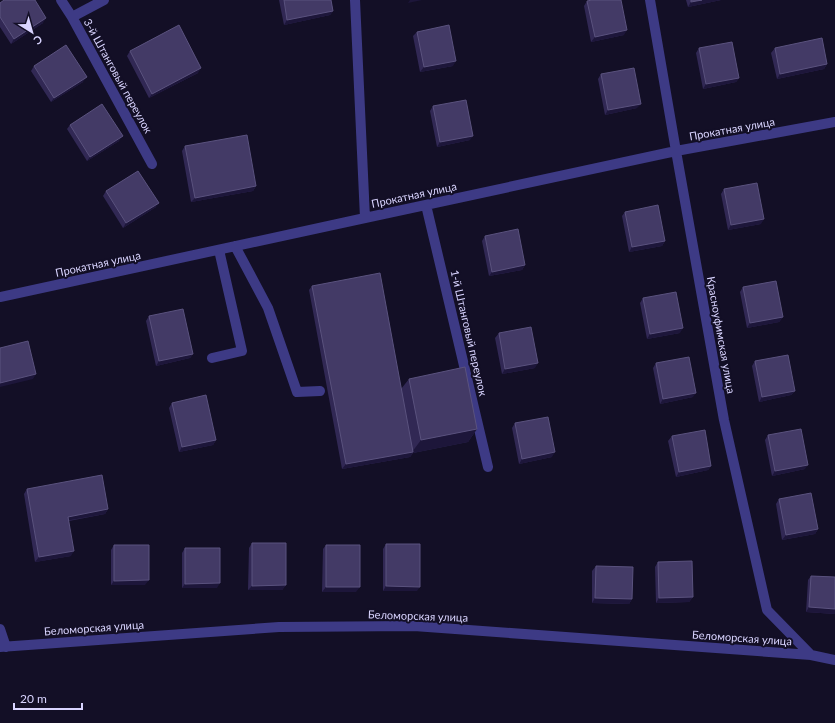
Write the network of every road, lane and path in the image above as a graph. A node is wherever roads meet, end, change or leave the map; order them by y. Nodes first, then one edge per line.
1 (61, 0) edge
2 (104, 0) edge
3 (355, 0) edge
4 (650, 0) edge
5 (72, 17) junction
6 (835, 122) edge
7 (676, 151) junction
8 (152, 164) dead end
9 (426, 204) junction
10 (365, 218) junction
11 (235, 246) junction
12 (219, 250) junction
13 (0, 298) edge
14 (212, 358) dead end
15 (320, 391) dead end
16 (488, 467) dead end
17 (0, 629) edge
18 (3, 647) edge
19 (811, 655) junction
20 (835, 660) edge

1 - 5 street, 3-й Штанговый переулок
2 - 5 street
3 - 10 street
4 - 7 street, Красноуфимская улица
5 - 8 street, 3-й Штанговый переулок
6 - 7 street, Прокатная улица
7 - 9 street, Прокатная улица
7 - 19 street, Красноуфимская улица
9 - 10 street, Прокатная улица
9 - 16 street, 1-й Штанговый переулок
10 - 11 street, Прокатная улица
11 - 12 street, Прокатная улица
11 - 15 street
12 - 13 street, Прокатная улица
12 - 14 street
17 - 18 street
18 - 19 street, Беломорская улица
19 - 20 street, Беломорская улица

